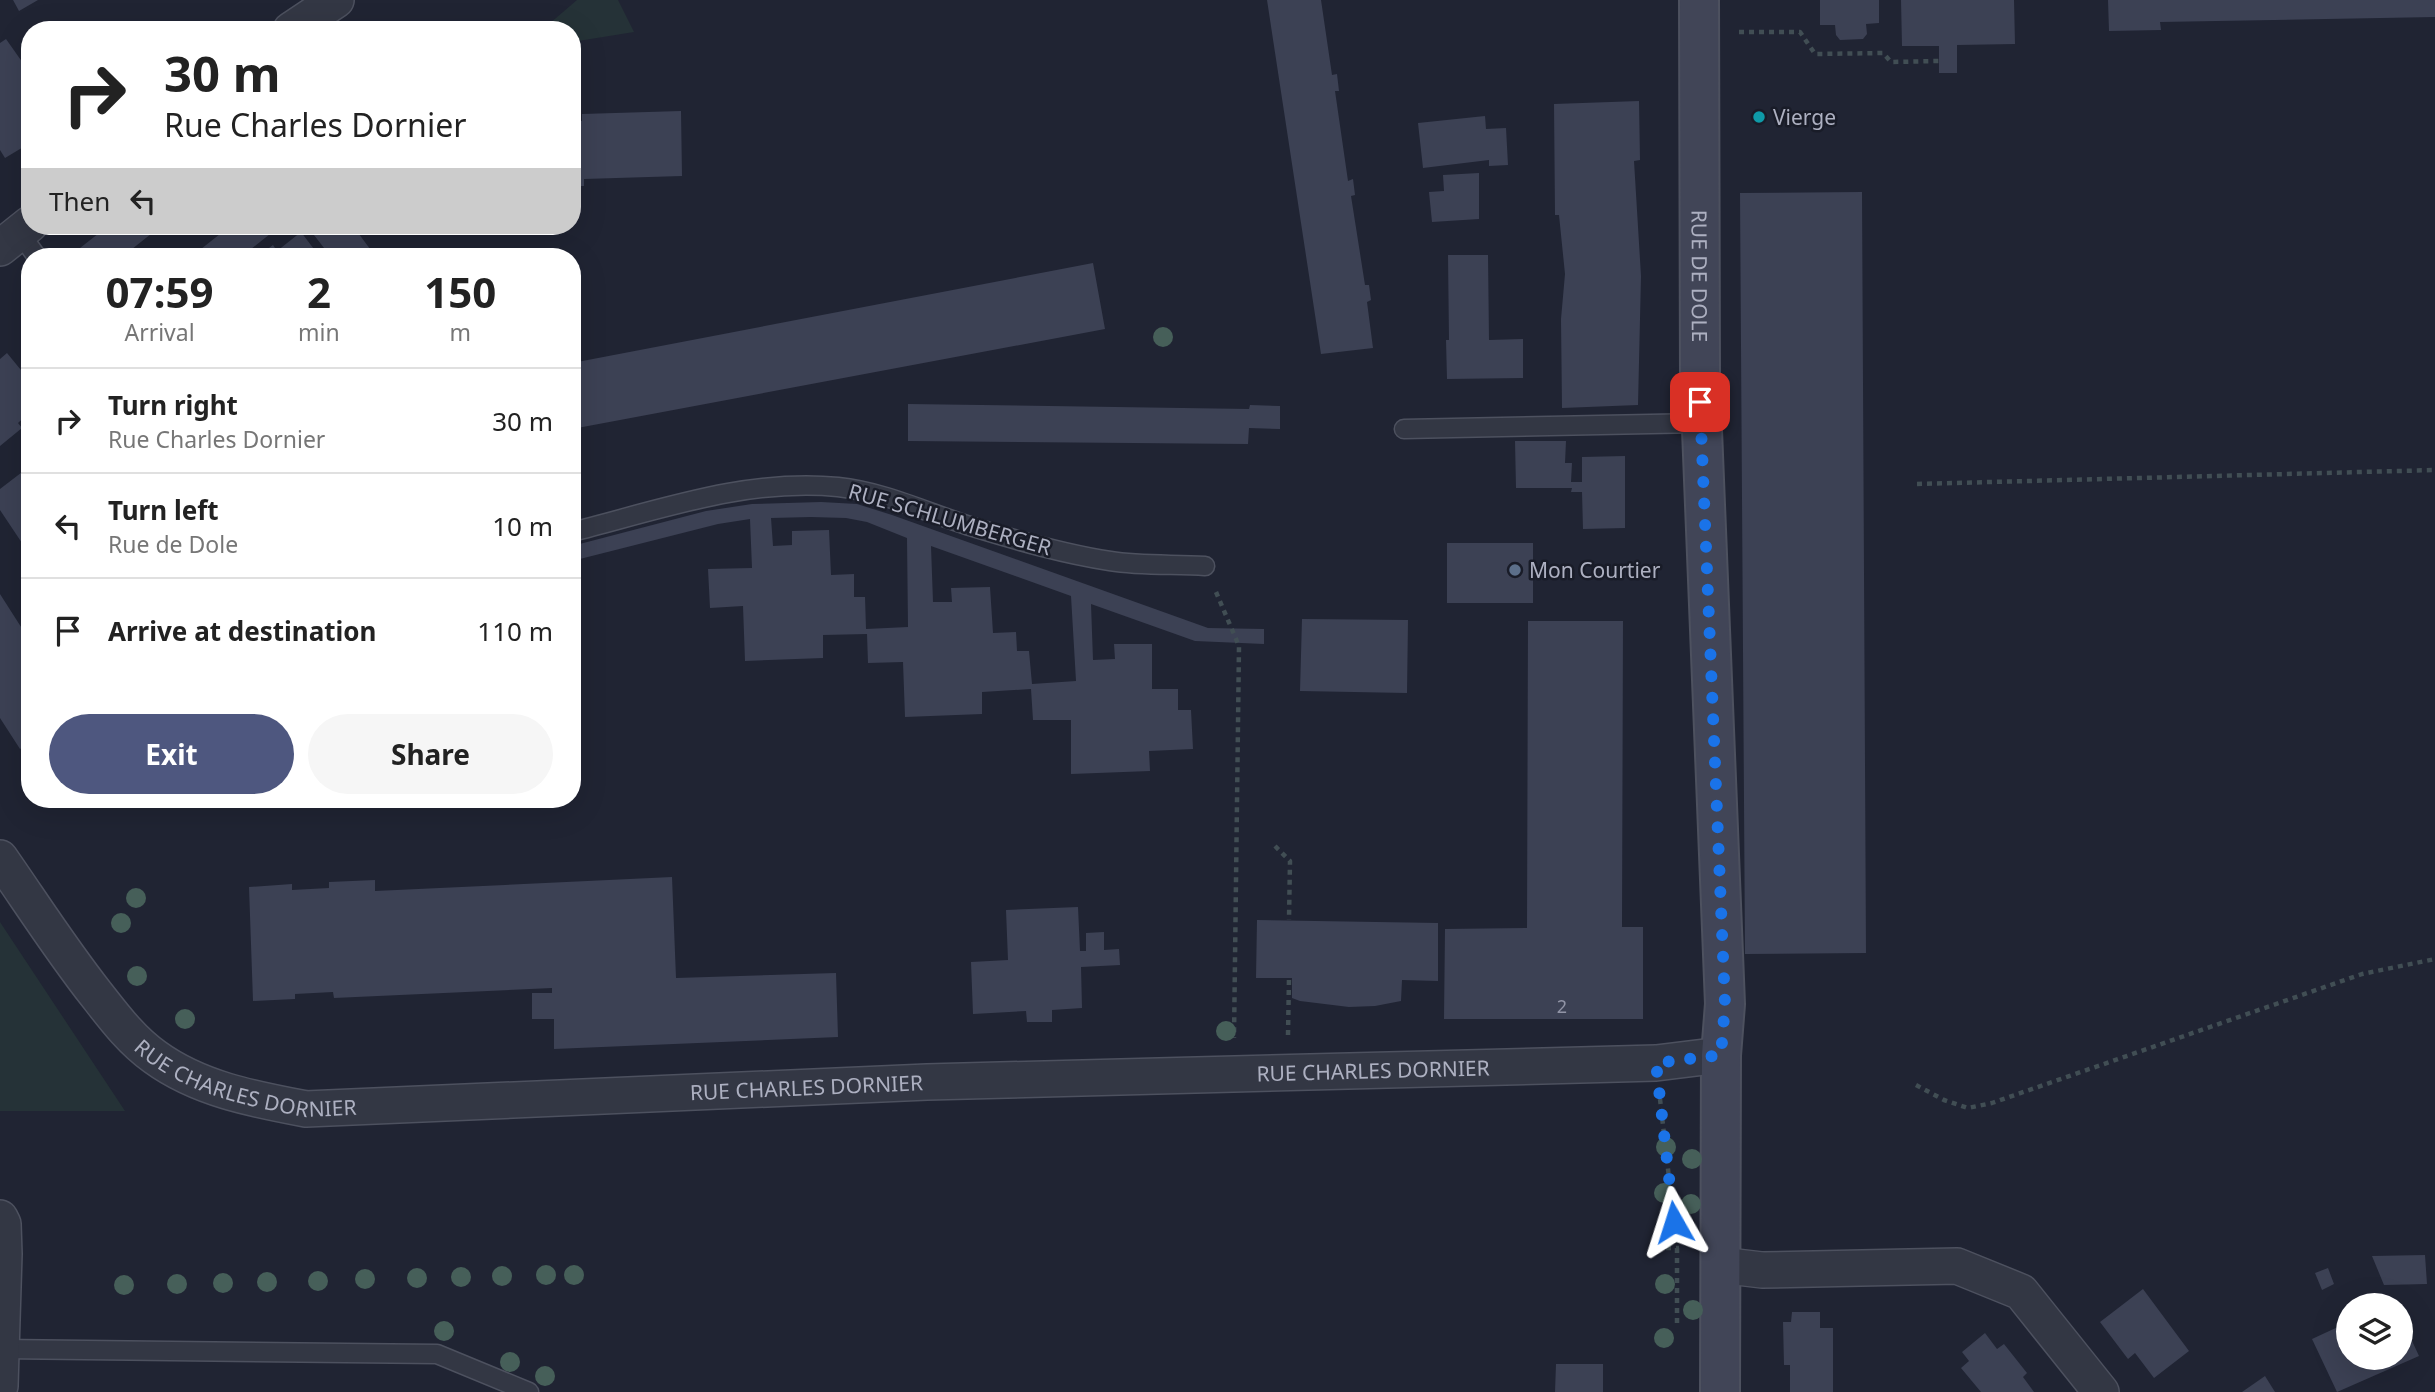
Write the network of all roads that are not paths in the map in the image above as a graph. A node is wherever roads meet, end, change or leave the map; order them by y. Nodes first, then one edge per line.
1 (336, 0) edge
2 (1699, 0) edge
3 (305, 21) edge
4 (1701, 423) junction
5 (1404, 429) dead end
6 (581, 530) edge
7 (1205, 566) road end
8 (0, 858) edge
9 (1721, 1055) junction
10 (0, 1218) edge
11 (1704, 1257) junction
12 (1, 1349) edge
13 (0, 1386) edge
14 (528, 1392) edge
15 (1720, 1392) edge
16 (2101, 1392) edge

1 - 3 street
2 - 4 main road, RUE DE DOLE
4 - 5 lane
4 - 9 main road, RUE DE DOLE
6 - 7 lane, RUE SCHLUMBERGER
8 - 9 street, RUE CHARLES DORNIER
9 - 11 main road, RUE DE DOLE
10 - 12 street
11 - 15 main road, RUE DE DOLE
11 - 16 street
12 - 13 street
12 - 14 lane

